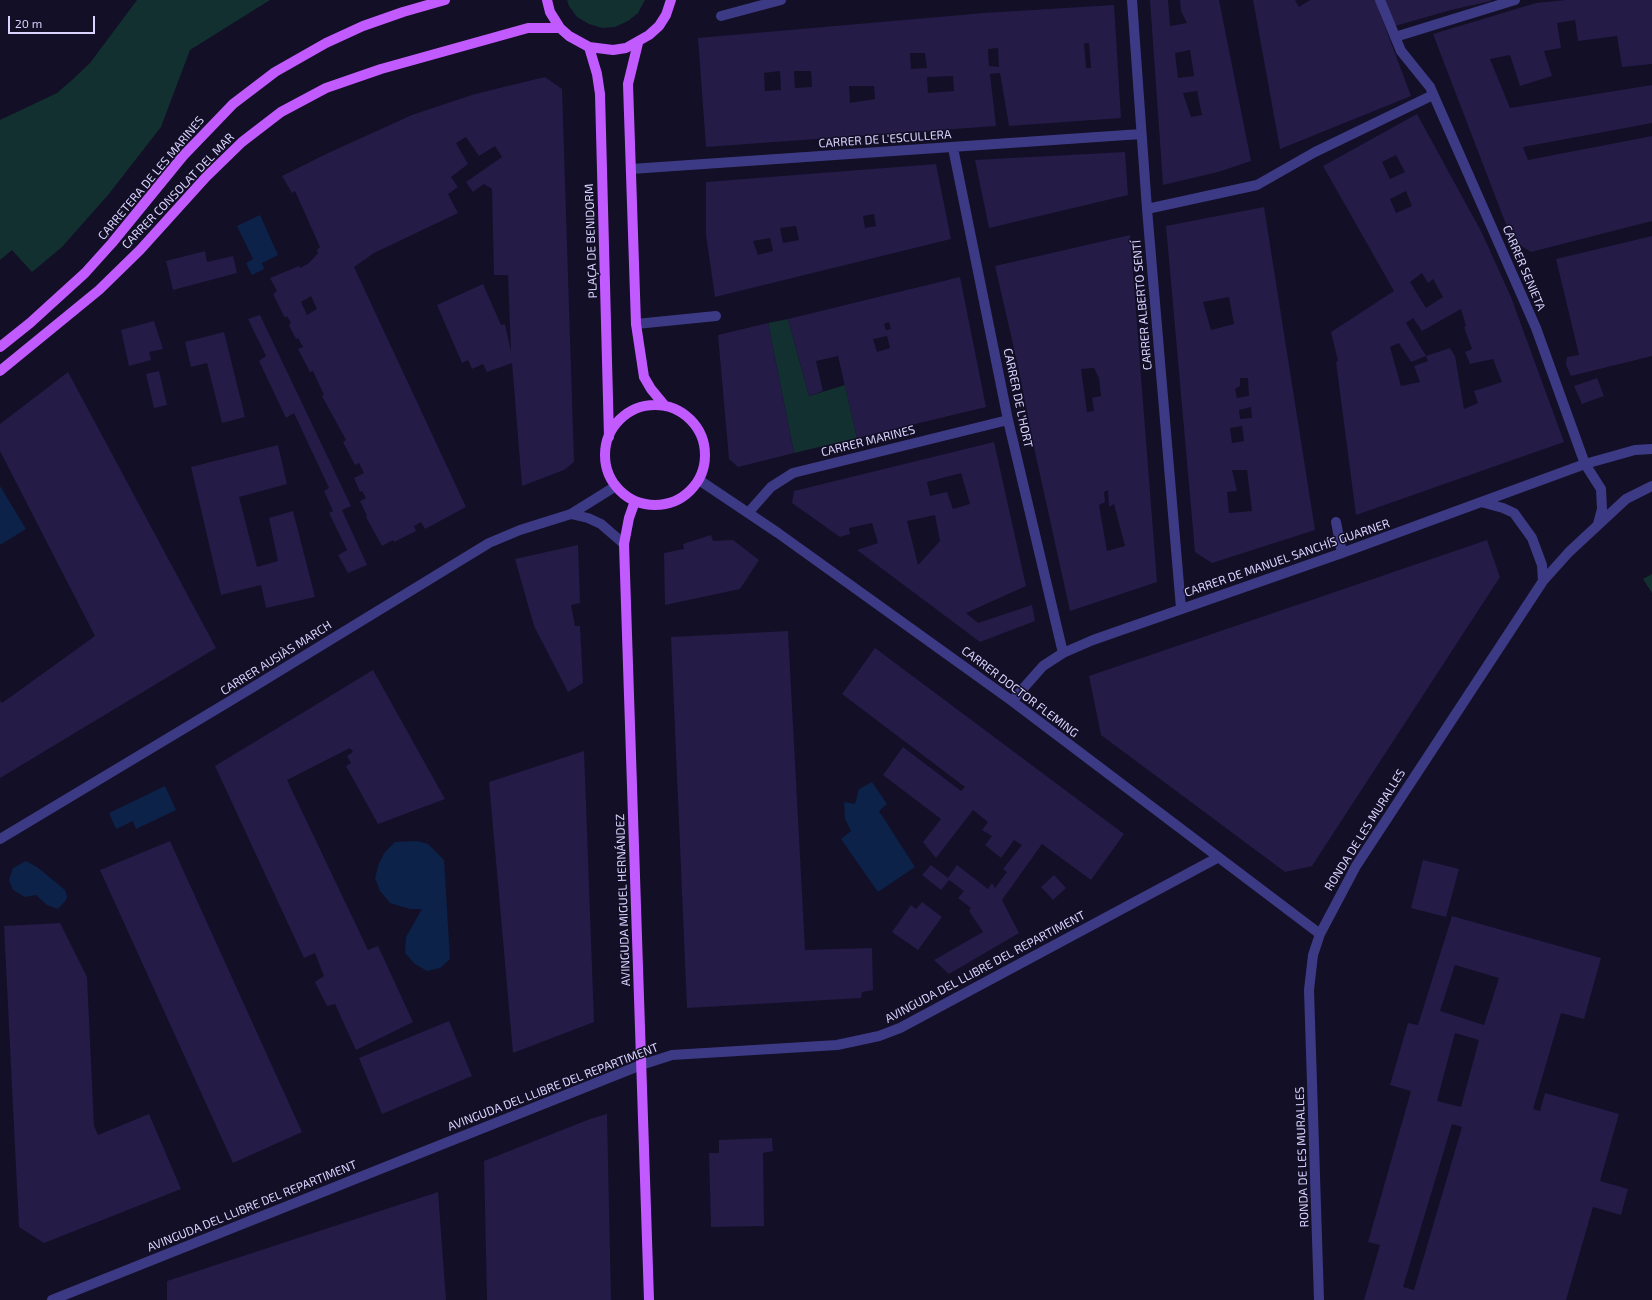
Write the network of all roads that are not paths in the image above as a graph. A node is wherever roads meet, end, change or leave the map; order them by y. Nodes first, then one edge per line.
1 (445, 0) edge
2 (547, 0) edge
3 (781, 0) edge
4 (1132, 0) edge
5 (1380, 0) edge
6 (1515, 0) edge
7 (673, 1) edge
8 (721, 16) dead end
9 (560, 28) junction
10 (1395, 37) junction
11 (638, 43) junction
12 (589, 47) junction
13 (1432, 91) junction
14 (1141, 134) junction
15 (953, 148) junction
16 (631, 169) junction
17 (1147, 209) junction
18 (716, 316) dead end
19 (636, 324) junction
20 (0, 347) edge
21 (0, 372) edge
22 (665, 406) junction
23 (1008, 420) junction
24 (609, 437) junction
25 (1652, 449) edge
26 (1585, 464) junction
27 (699, 480) junction
28 (616, 486) junction
29 (1652, 486) edge
30 (635, 501) junction
31 (1481, 502) junction
32 (748, 513) junction
33 (571, 514) junction
34 (1336, 522) dead end
35 (1597, 526) junction
36 (624, 544) junction
37 (1342, 553) junction
38 (1542, 581) junction
39 (1181, 608) junction
40 (1063, 653) junction
41 (1012, 701) junction
42 (0, 839) edge
43 (1217, 858) junction
44 (1320, 934) junction
45 (641, 1065) junction
46 (52, 1300) edge
47 (648, 1300) edge
48 (1319, 1300) edge

1 - 20 main road, CARRETERA DE LES MARINES
2 - 9 main road
3 - 8 street
4 - 14 street, CARRER ALBERTO SENTÍ
5 - 10 street, CARRER SENIETA
6 - 10 street
7 - 11 main road
9 - 12 main road
9 - 21 main road, CARRER CONSOLAT DEL MAR
10 - 13 street, CARRER SENIETA
11 - 12 main road
11 - 16 main road
12 - 24 main road, PLAÇA DE BENIDORM
13 - 17 street
13 - 26 street, CARRER SENIETA
14 - 15 street, CARRER DE L'ESCULLERA
14 - 17 street, CARRER ALBERTO SENTÍ
15 - 16 street, CARRER DE L'ESCULLERA
15 - 23 street, CARRER DE L'HORT
16 - 19 main road
17 - 39 street, CARRER ALBERTO SENTÍ
18 - 19 street
19 - 22 main road
22 - 24 main road
22 - 27 main road
23 - 32 street, CARRER MARINES
23 - 40 street, CARRER DE L'HORT
24 - 28 main road
25 - 26 street
26 - 31 street, CARRER DE MANUEL SANCHÍS GUARNER
26 - 35 street
27 - 30 main road
27 - 32 street, CARRER DOCTOR FLEMING
28 - 30 main road
28 - 33 street, CARRER AUSIÀS MARCH
29 - 35 street, RONDA DE LES MURALLES
30 - 36 main road, AVINGUDA MIGUEL HERNÁNDEZ
31 - 37 street, CARRER DE MANUEL SANCHÍS GUARNER
31 - 38 street
32 - 41 street, CARRER DOCTOR FLEMING
33 - 36 street
33 - 42 street, CARRER AUSIÀS MARCH
34 - 37 street
35 - 38 street, RONDA DE LES MURALLES
36 - 45 main road, AVINGUDA MIGUEL HERNÁNDEZ
37 - 39 street, CARRER DE MANUEL SANCHÍS GUARNER
38 - 44 street, RONDA DE LES MURALLES
39 - 40 street, CARRER DE MANUEL SANCHÍS GUARNER
40 - 41 street, CARRER DE MANUEL SANCHÍS GUARNER
41 - 43 street, CARRER DOCTOR FLEMING
43 - 44 street, CARRER DOCTOR FLEMING
43 - 45 street, AVINGUDA DEL LLIBRE DEL REPARTIMENT
44 - 48 street, RONDA DE LES MURALLES
45 - 46 street, AVINGUDA DEL LLIBRE DEL REPARTIMENT
45 - 47 main road, AVINGUDA MIGUEL HERNÁNDEZ

